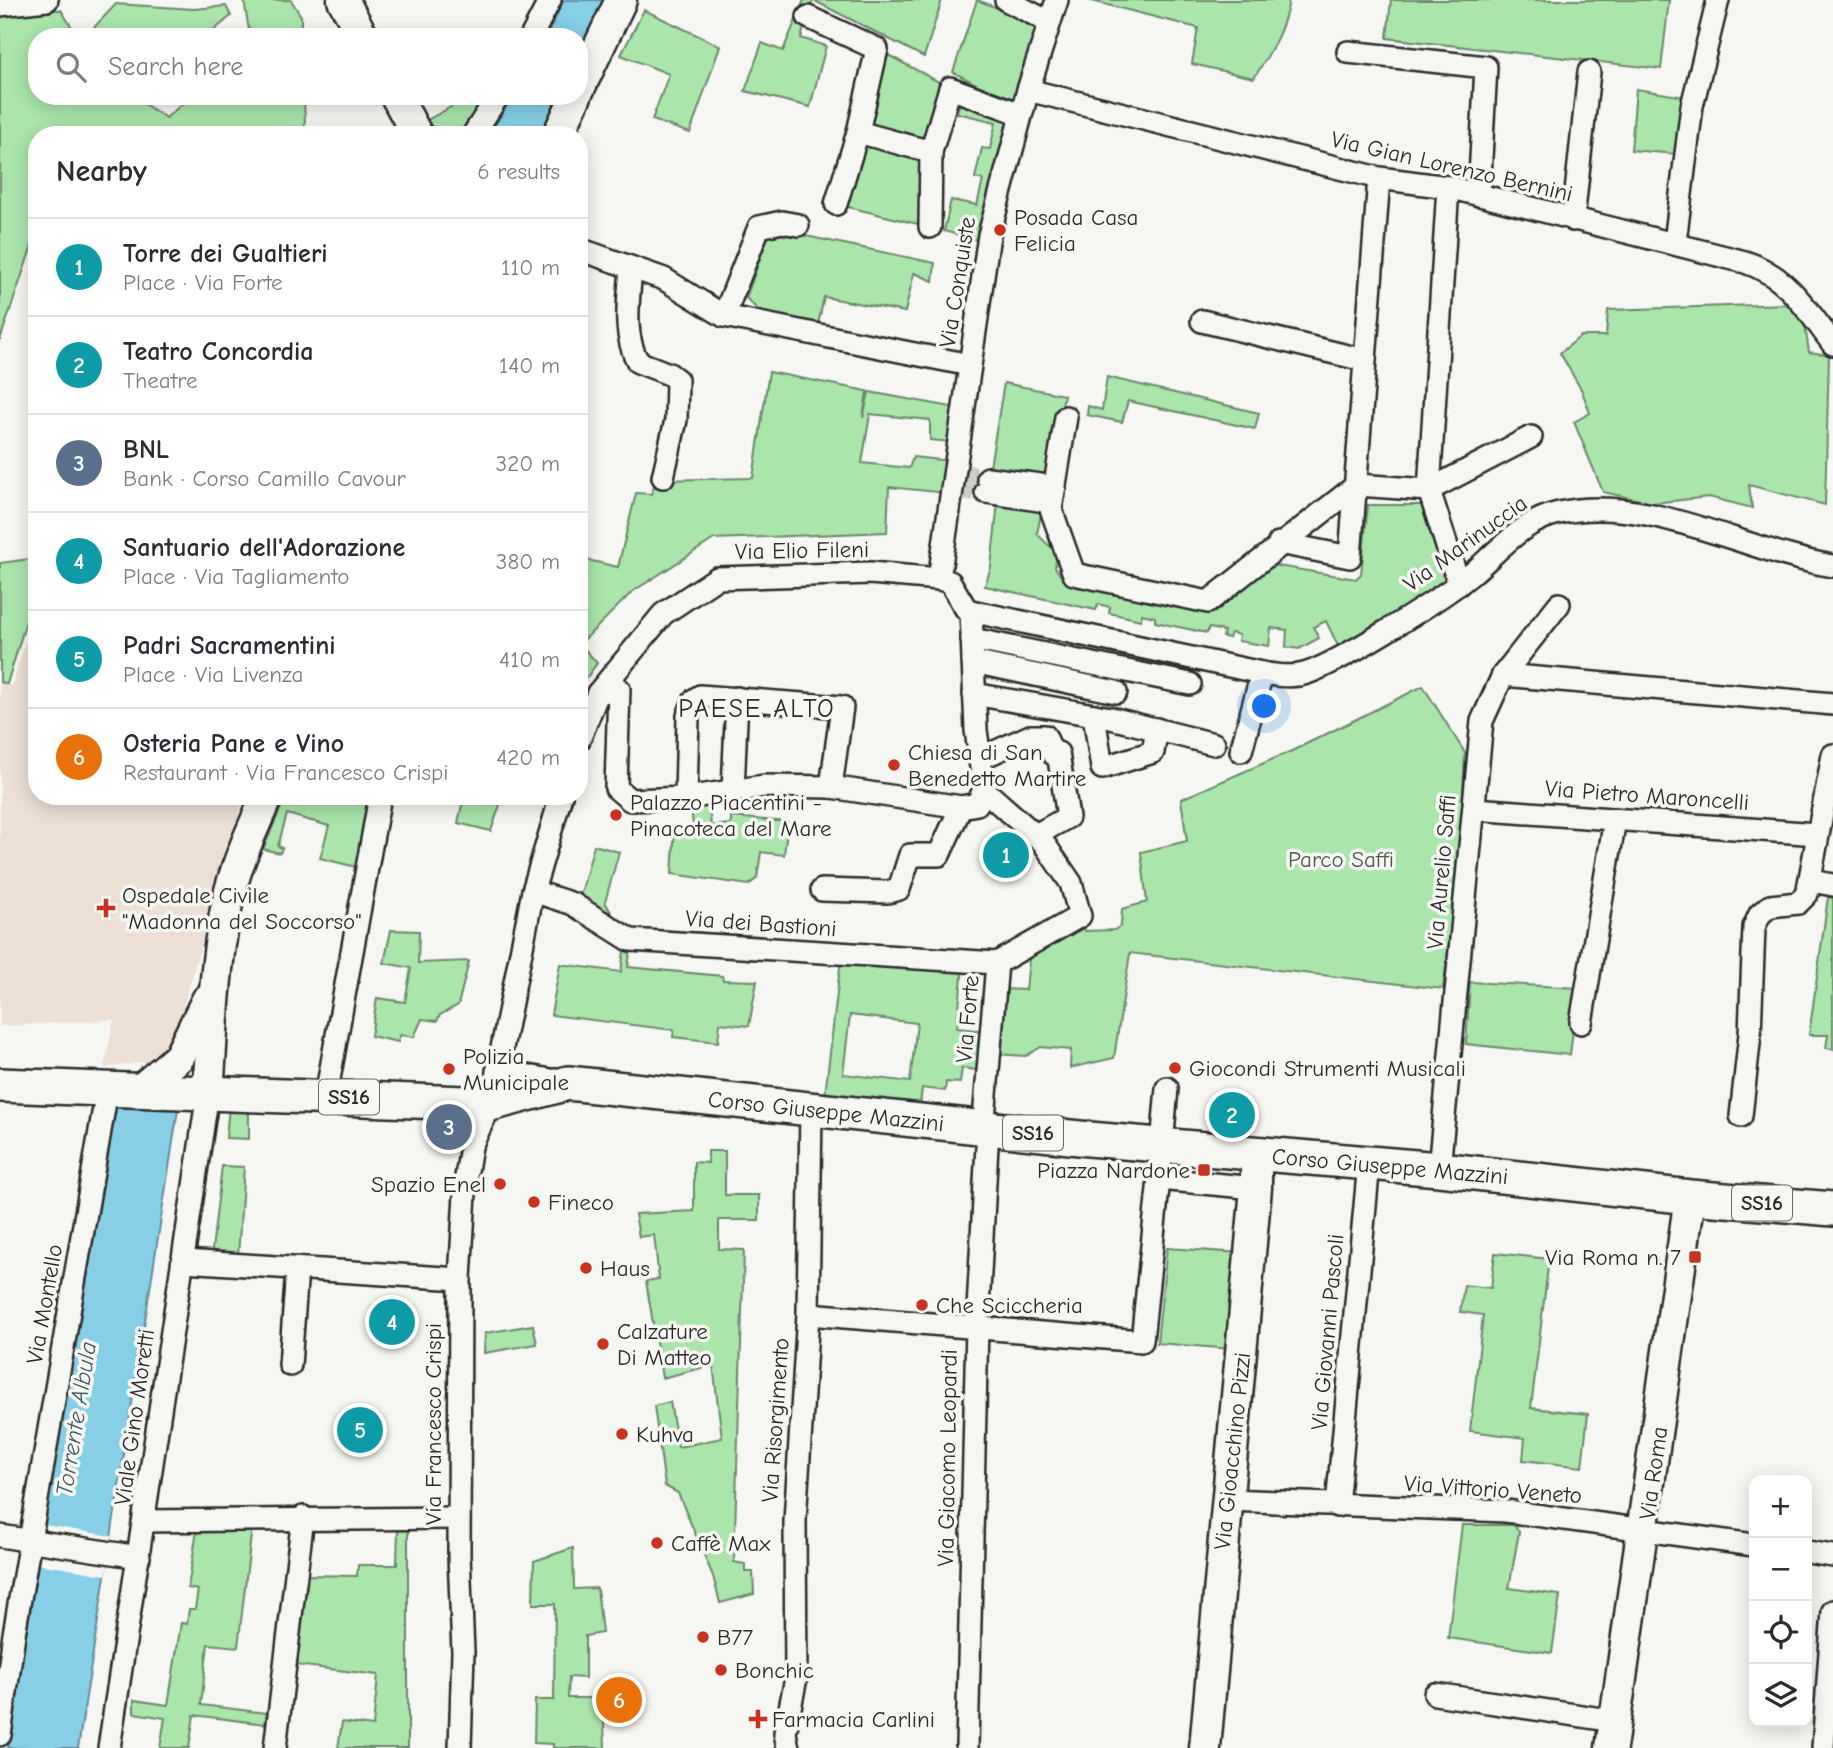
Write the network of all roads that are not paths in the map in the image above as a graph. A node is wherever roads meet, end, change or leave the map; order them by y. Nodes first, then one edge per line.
1 (47, 0) edge
2 (343, 0) edge
3 (550, 0) edge
4 (621, 0) edge
5 (1006, 0) edge
6 (1057, 0) edge
7 (1718, 0) edge
8 (0, 5) edge
9 (808, 17) dead end
10 (1049, 22) junction
11 (358, 28) edge
12 (536, 28) edge
13 (1348, 52) dead end
14 (588, 70) edge
15 (1589, 72) dead end
16 (1028, 90) junction
17 (401, 105) edge
18 (492, 105) edge
19 (572, 105) edge
20 (1021, 114) junction
21 (412, 126) edge
22 (479, 126) edge
23 (562, 126) edge
24 (858, 132) junction
25 (932, 152) junction
26 (1379, 178) junction
27 (1448, 187) junction
28 (1479, 195) junction
29 (836, 204) dead end
30 (1573, 220) junction
31 (799, 225) dead end
32 (930, 227) dead end
33 (1675, 242) junction
34 (588, 252) edge
35 (631, 268) junction
36 (724, 316) junction
37 (1202, 321) dead end
38 (1833, 344) edge
39 (1364, 360) junction
40 (970, 365) junction
41 (1066, 417) dead end
42 (1531, 437) dead end
43 (663, 477) dead end
44 (987, 485) tunnel mouth
45 (1357, 485) junction
46 (1429, 490) junction
47 (1053, 494) junction
48 (1279, 543) junction
49 (1833, 566) edge
50 (939, 579) junction
51 (1459, 584) junction
52 (1559, 604) dead end
53 (971, 611) junction
54 (972, 639) junction
55 (1130, 643) junction
56 (973, 662) junction
57 (1125, 668) junction
58 (1262, 673) junction
59 (1503, 675) junction
60 (1190, 684) dead end
61 (589, 690) edge
62 (1116, 692) junction
63 (974, 694) junction
64 (737, 698) junction
65 (1032, 704) junction
66 (1833, 704) edge
67 (1102, 717) junction
68 (1157, 729) junction
69 (1030, 736) junction
70 (1214, 744) dead end
71 (1241, 751) dead end
72 (1833, 755) edge
73 (979, 759) junction
74 (831, 787) junction
75 (733, 790) junction
76 (984, 790) junction
77 (686, 798) junction
78 (263, 805) edge
79 (378, 805) edge
80 (559, 805) edge
81 (961, 807) junction
82 (1474, 809) junction
83 (1615, 819) junction
84 (1817, 834) junction
85 (1034, 836) junction
86 (1811, 881) junction
87 (1833, 885) edge
88 (822, 890) dead end
89 (533, 891) junction
90 (997, 963) junction
91 (216, 977) junction
92 (1581, 1023) dead end
93 (497, 1071) junction
94 (568, 1083) junction
95 (0, 1085) edge
96 (1167, 1088) dead end
97 (123, 1090) junction
98 (208, 1093) junction
99 (326, 1096) junction
100 (491, 1104) junction
101 (811, 1110) junction
102 (1741, 1116) dead end
103 (984, 1127) junction
104 (1161, 1146) junction
105 (1256, 1155) junction
106 (1369, 1163) junction
107 (1439, 1169) junction
108 (1159, 1179) junction
109 (1256, 1188) junction
110 (1690, 1198) junction
111 (1833, 1209) edge
112 (184, 1261) junction
113 (297, 1269) junction
114 (460, 1279) junction
115 (808, 1314) junction
116 (977, 1327) junction
117 (290, 1364) dead end
118 (1227, 1500) junction
119 (1337, 1506) junction
120 (303, 1517) junction
121 (459, 1518) junction
122 (145, 1521) junction
123 (1645, 1529) junction
124 (0, 1536) edge
125 (35, 1541) junction
126 (1749, 1544) edge
127 (1812, 1553) edge
128 (1833, 1556) edge
129 (139, 1557) junction
130 (1833, 1611) edge
131 (7, 1636) edge
132 (1434, 1694) dead end
133 (0, 1735) edge
134 (1613, 1735) edge
135 (786, 1740) edge
136 (109, 1748) edge
137 (275, 1748) edge
138 (460, 1748) edge
139 (967, 1748) edge
140 (1205, 1748) edge
141 (1824, 1748) edge

1 - 8 street
2 - 11 street
3 - 12 street
4 - 14 street
5 - 10 street
6 - 10 street, Via Conquiste
7 - 33 street
9 - 24 street
10 - 16 street, Via Conquiste
13 - 28 street
15 - 30 street
16 - 20 street, Via Conquiste
16 - 26 street, Via Gian Lorenzo Bernini
17 - 21 street
18 - 22 street
19 - 23 street
20 - 25 street
20 - 40 street, Via Conquiste
24 - 25 street
24 - 29 street
25 - 32 street
26 - 27 street, Via Gian Lorenzo Bernini
26 - 39 street
27 - 28 street, Via Gian Lorenzo Bernini
27 - 46 street
28 - 30 street, Via Gian Lorenzo Bernini
30 - 33 street, Via Gian Lorenzo Bernini
31 - 36 street
33 - 38 street, Via Gian Lorenzo Bernini
34 - 35 street
35 - 36 street
35 - 43 street
36 - 40 street
37 - 39 street
39 - 45 street
40 - 50 street, Via Conquiste
41 - 47 street
42 - 46 street
44 - 47 street
45 - 46 street
45 - 48 street
45 - 48 street
46 - 51 street
47 - 48 street
49 - 51 street, Via Marinuccia
50 - 53 street
50 - 61 street, Via Elio Fileni
51 - 58 street, Via Marinuccia
52 - 59 street, Via Aurelio Saffi
53 - 54 street
53 - 55 street, Via Marinuccia
54 - 56 street
54 - 57 street
55 - 57 street
55 - 58 street, Via Marinuccia
56 - 62 street
56 - 63 street
57 - 60 street
57 - 62 street
58 - 71 street
59 - 66 street
59 - 82 street, Via Aurelio Saffi
61 - 77 street
62 - 67 street
63 - 65 street
63 - 73 street
64 - 74 street
64 - 75 street
64 - 77 street
65 - 67 street
65 - 69 street
67 - 68 street
67 - 68 street
68 - 70 street
69 - 73 street
69 - 85 street
72 - 84 street
73 - 76 street
74 - 75 street
74 - 81 street
75 - 77 street
76 - 81 street
76 - 85 street, Via Forte
78 - 91 street
79 - 99 street
80 - 89 street
81 - 88 street
82 - 83 street, Via Pietro Maroncelli
82 - 107 street, Via Aurelio Saffi
83 - 84 street, Via Pietro Maroncelli
83 - 92 street
84 - 86 street
85 - 90 street, Via Forte
86 - 87 street
86 - 102 street
89 - 90 street, Via dei Bastioni
89 - 93 street
90 - 103 street, Via Forte
91 - 97 street
91 - 98 street
93 - 94 street
93 - 100 street, Via Francesco Crispi
94 - 100 main road, Corso Giuseppe Mazzini / SS16
94 - 101 main road, Corso Giuseppe Mazzini / SS16
95 - 97 main road, SS16
96 - 104 street
97 - 98 main road, SS16
97 - 125 street, Via Montello
98 - 99 main road, SS16
98 - 112 street, Viale Gino Moretti
99 - 100 main road, SS16
100 - 114 street, Via Francesco Crispi
101 - 103 main road, Corso Giuseppe Mazzini / SS16
101 - 115 street, Via Risorgimento
103 - 104 main road, Corso Giuseppe Mazzini / SS16
103 - 116 street, Via Giacomo Leopardi
104 - 105 main road, Corso Giuseppe Mazzini / SS16
104 - 108 street
105 - 106 main road, Corso Giuseppe Mazzini / SS16
105 - 109 street, Via Gioacchino Pizzi
106 - 107 main road, Corso Giuseppe Mazzini / SS16
106 - 119 street, Via Giovanni Pascoli
107 - 110 main road, Corso Giuseppe Mazzini / SS16
108 - 109 street
108 - 116 street
109 - 118 street, Via Gioacchino Pizzi
110 - 111 main road, Corso Giuseppe Mazzini / SS16
110 - 123 street, Via Roma
112 - 113 street
112 - 122 street, Viale Gino Moretti
113 - 114 street
113 - 117 street
114 - 121 street, Via Francesco Crispi
115 - 116 street
115 - 135 street, Via Risorgimento
116 - 139 street, Via Giacomo Leopardi
118 - 119 street, Via Vittorio Veneto
118 - 140 street, Via Gioacchino Pizzi
119 - 123 street, Via Vittorio Veneto
120 - 121 street
120 - 122 street
120 - 137 street
121 - 138 street, Via Francesco Crispi
122 - 129 street, Viale Gino Moretti
123 - 126 street, Via Vittorio Veneto
123 - 134 street, Via Roma
124 - 125 street
125 - 129 street
125 - 131 street, Via Montello
127 - 128 street
129 - 136 street, Viale Gino Moretti
130 - 141 street
131 - 133 street, Via Montello
132 - 134 street

